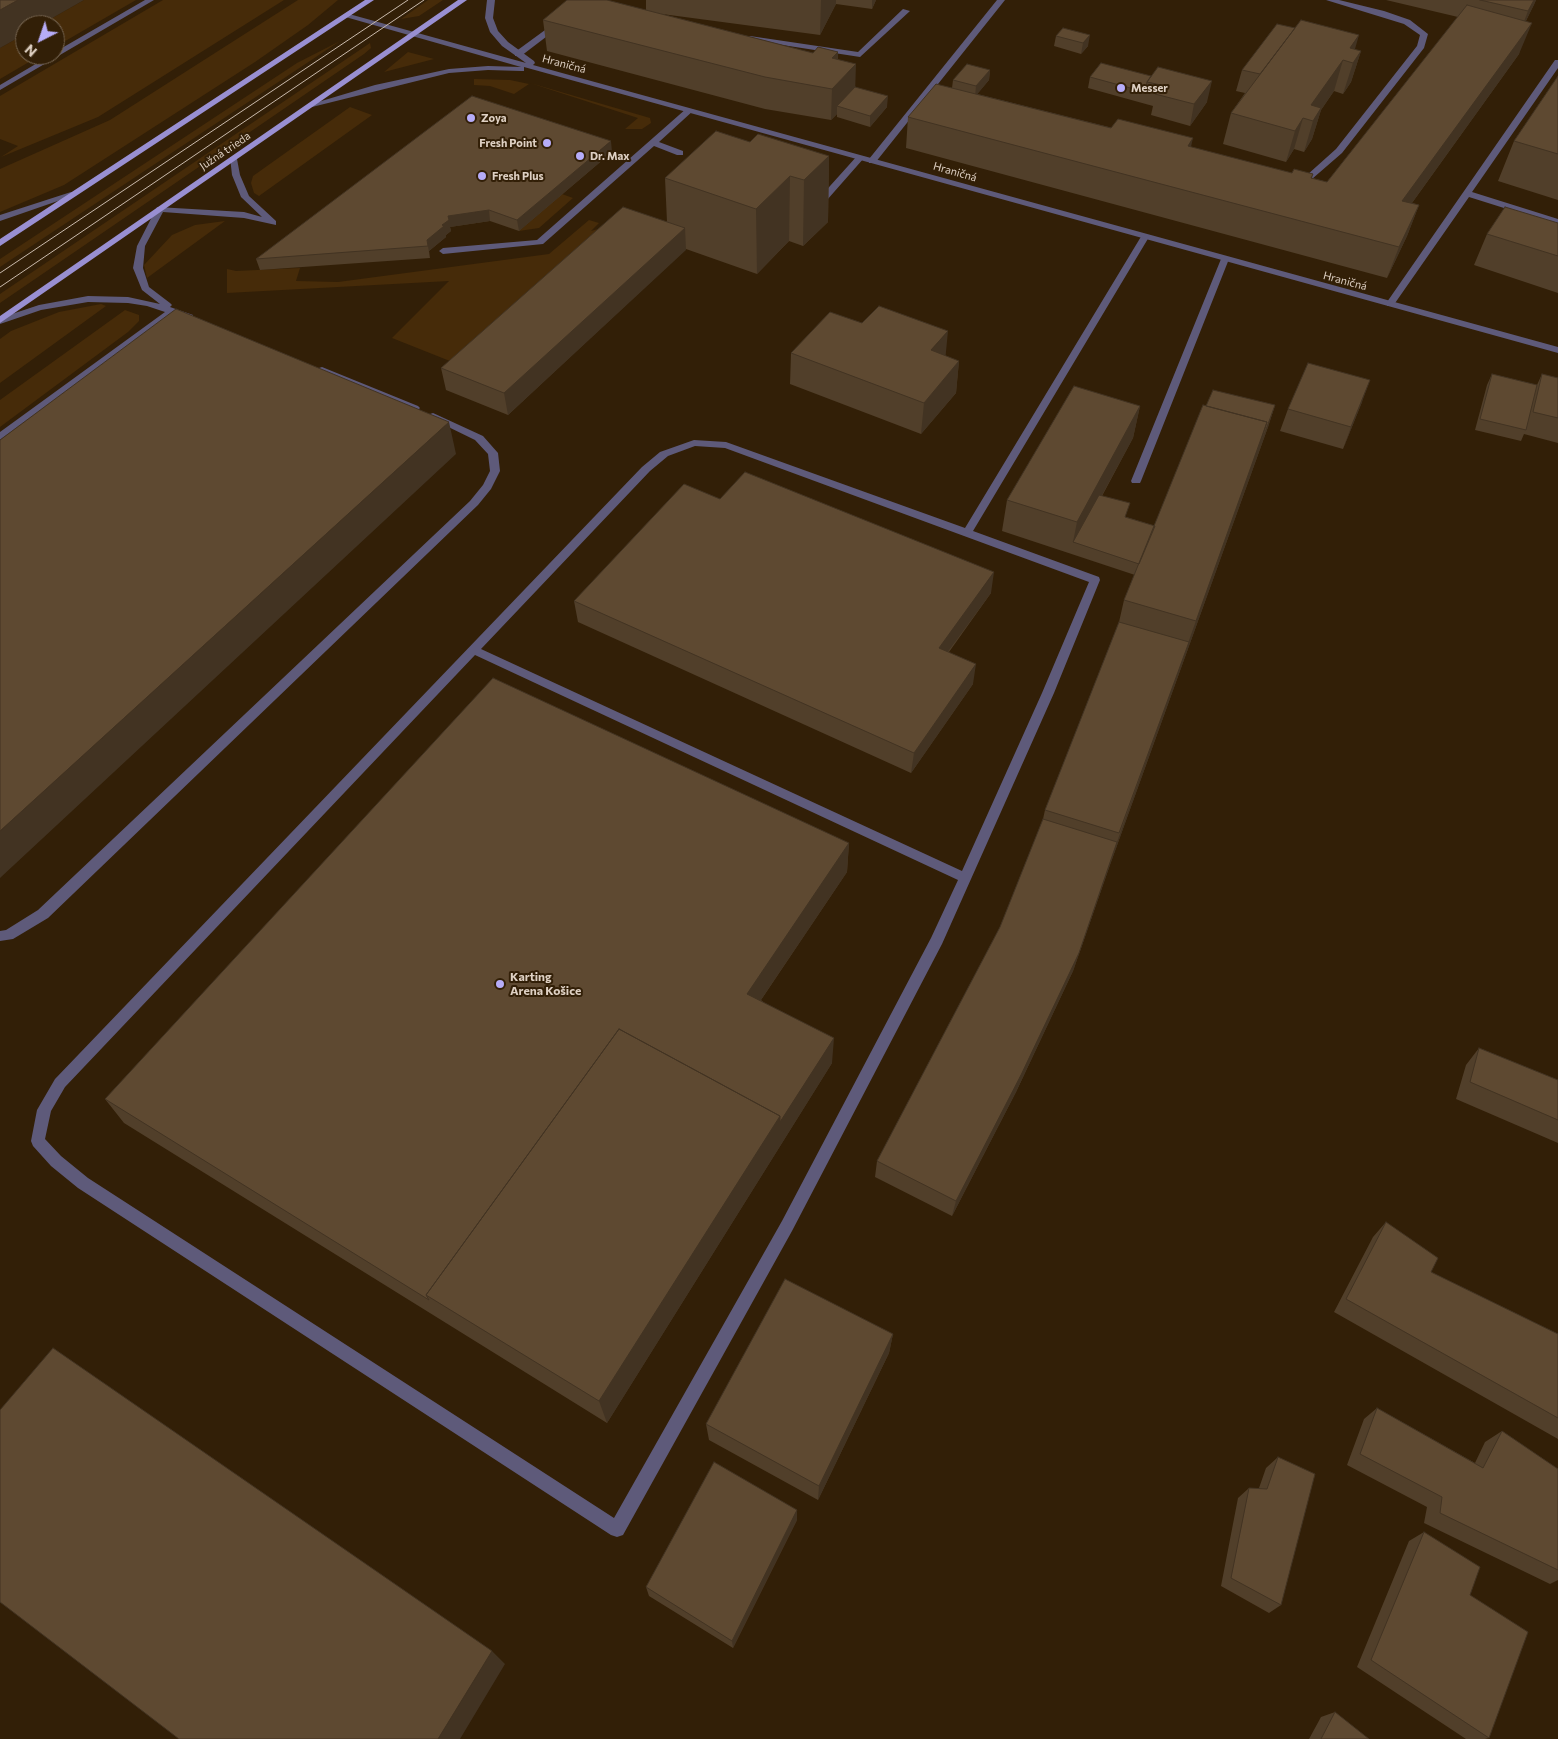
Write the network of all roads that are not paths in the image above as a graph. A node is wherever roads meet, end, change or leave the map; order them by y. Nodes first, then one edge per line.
1 (150, 0) edge
2 (370, 0) edge
3 (464, 0) edge
4 (491, 0) edge
5 (1001, 0) edge
6 (1330, 0) edge
7 (906, 11) dead end
8 (346, 16) junction
9 (569, 17) edge
10 (412, 35) junction
11 (743, 37) edge
12 (518, 54) junction
13 (1558, 62) edge
14 (541, 69) junction
15 (0, 88) edge
16 (926, 94) junction
17 (936, 96) edge
18 (312, 105) junction
19 (690, 110) junction
20 (654, 143) junction
21 (680, 153) dead end
22 (860, 158) junction
23 (232, 159) junction
24 (872, 161) junction
25 (1292, 179) edge
26 (74, 194) junction
27 (1468, 194) junction
28 (824, 198) edge
29 (160, 209) junction
30 (0, 218) edge
31 (1558, 222) edge
32 (1145, 237) junction
33 (0, 243) edge
34 (443, 251) dead end
35 (1225, 259) junction
36 (1390, 304) junction
37 (173, 310) junction
38 (0, 320) edge
39 (199, 320) edge
40 (1558, 350) edge
41 (315, 367) edge
42 (0, 436) edge
43 (1136, 481) dead end
44 (967, 533) junction
45 (474, 650) junction
46 (965, 878) junction
47 (0, 936) edge

1 - 15 street
2 - 8 main road
3 - 10 main road, Južná trieda
4 - 12 street
5 - 16 street
6 - 25 street
7 - 11 street
8 - 10 street, Hraničná
8 - 26 main road
9 - 12 street
10 - 14 street, Hraničná
10 - 18 main road, Južná trieda
12 - 14 street
13 - 27 street
14 - 18 street
14 - 19 street, Hraničná
16 - 17 street
16 - 24 street
18 - 23 main road, Južná trieda
19 - 20 street
19 - 22 street, Hraničná
20 - 21 street
20 - 34 street
22 - 24 street, Hraničná
22 - 28 street
23 - 29 main road, Južná trieda
23 - 29 street
24 - 32 street, Hraničná
26 - 30 street
26 - 33 main road
27 - 31 street
27 - 36 street
29 - 37 street
29 - 38 main road, Južná trieda
32 - 35 street, Hraničná
32 - 44 street
35 - 36 street, Hraničná
35 - 43 street
36 - 40 street, Hraničná
37 - 38 street
37 - 39 street
37 - 42 street
41 - 47 street
44 - 45 street
44 - 46 street
45 - 46 street
45 - 46 street

